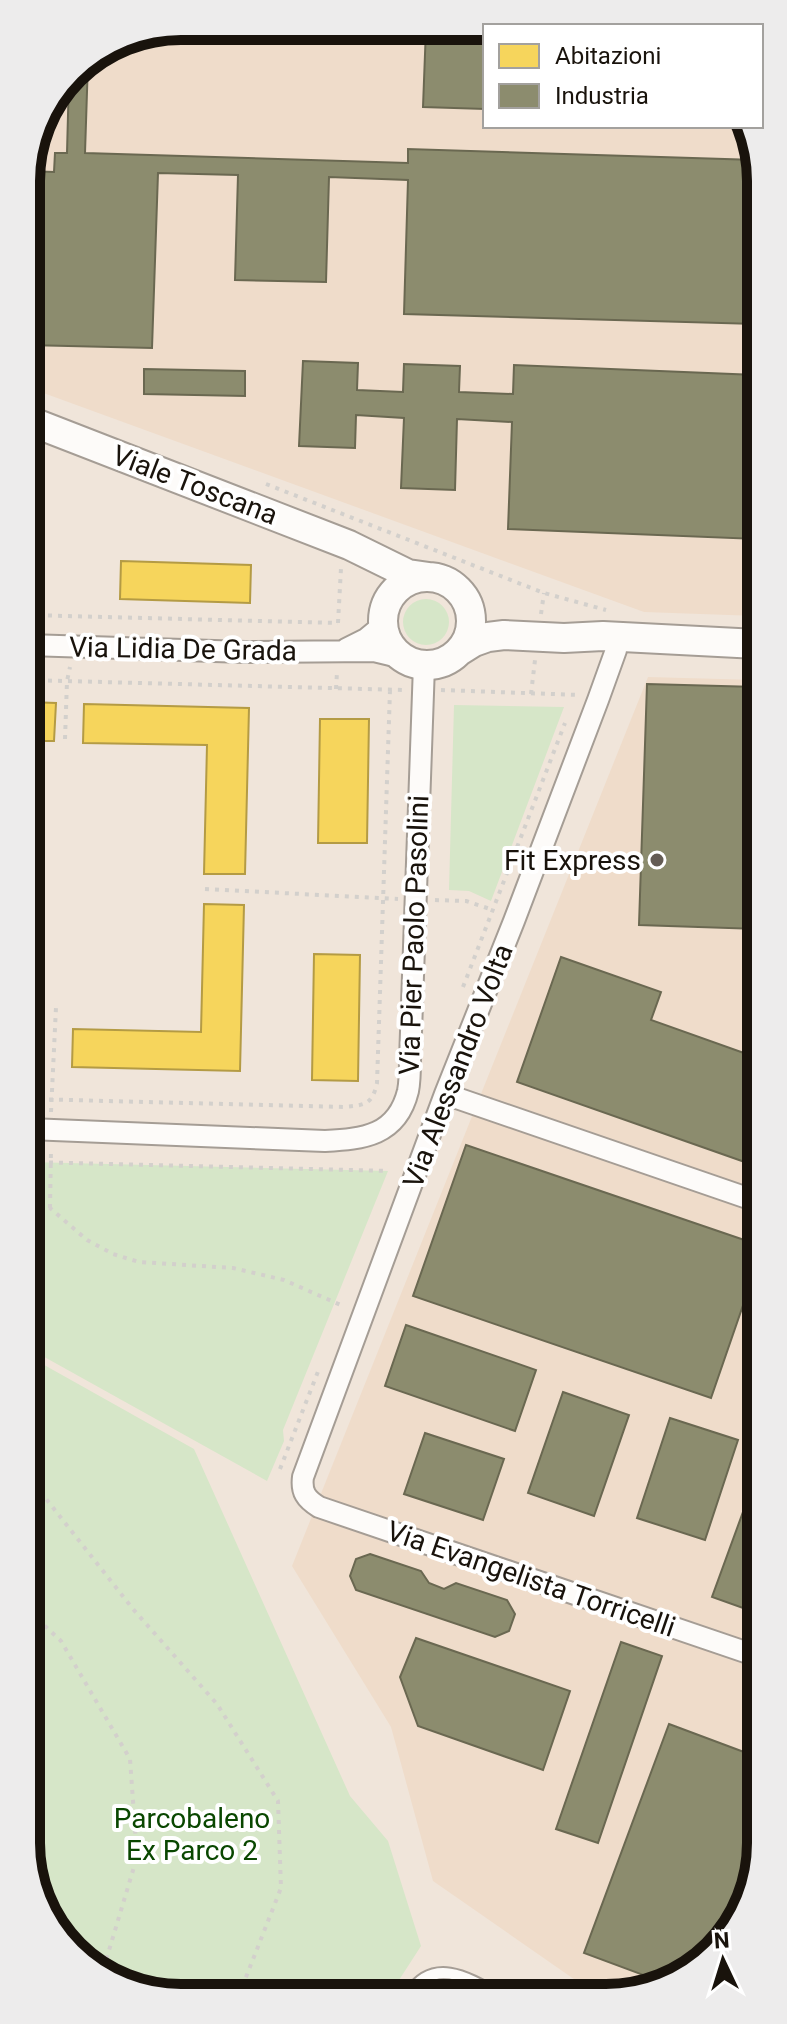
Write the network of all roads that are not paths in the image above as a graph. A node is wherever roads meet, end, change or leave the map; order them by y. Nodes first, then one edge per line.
1 (40, 425) edge
2 (353, 555) junction
3 (429, 577) junction
4 (463, 595) junction
5 (383, 619) junction
6 (612, 628) junction
7 (747, 643) edge
8 (40, 645) edge
9 (338, 652) junction
10 (458, 652) junction
11 (417, 671) junction
12 (445, 1094) junction
13 (40, 1130) edge
14 (747, 1198) edge
15 (304, 1495) joint
16 (747, 1653) edge
17 (415, 1984) edge
18 (480, 1984) edge

1 - 2 street, Viale Toscana
2 - 3 street, Viale Toscana
2 - 5 street
3 - 4 street
3 - 5 street
4 - 6 street
4 - 10 street
5 - 9 street, Via Lidia De Grada
5 - 11 street
6 - 7 street
6 - 10 street
6 - 12 street, Via Alessandro Volta
8 - 9 street, Via Lidia De Grada
9 - 11 street, Via Lidia De Grada
10 - 11 street
11 - 13 street, Via Pier Paolo Pasolini
12 - 14 street
12 - 15 street, Via Alessandro Volta
15 - 16 street, Via Evangelista Torricelli
17 - 18 lane

